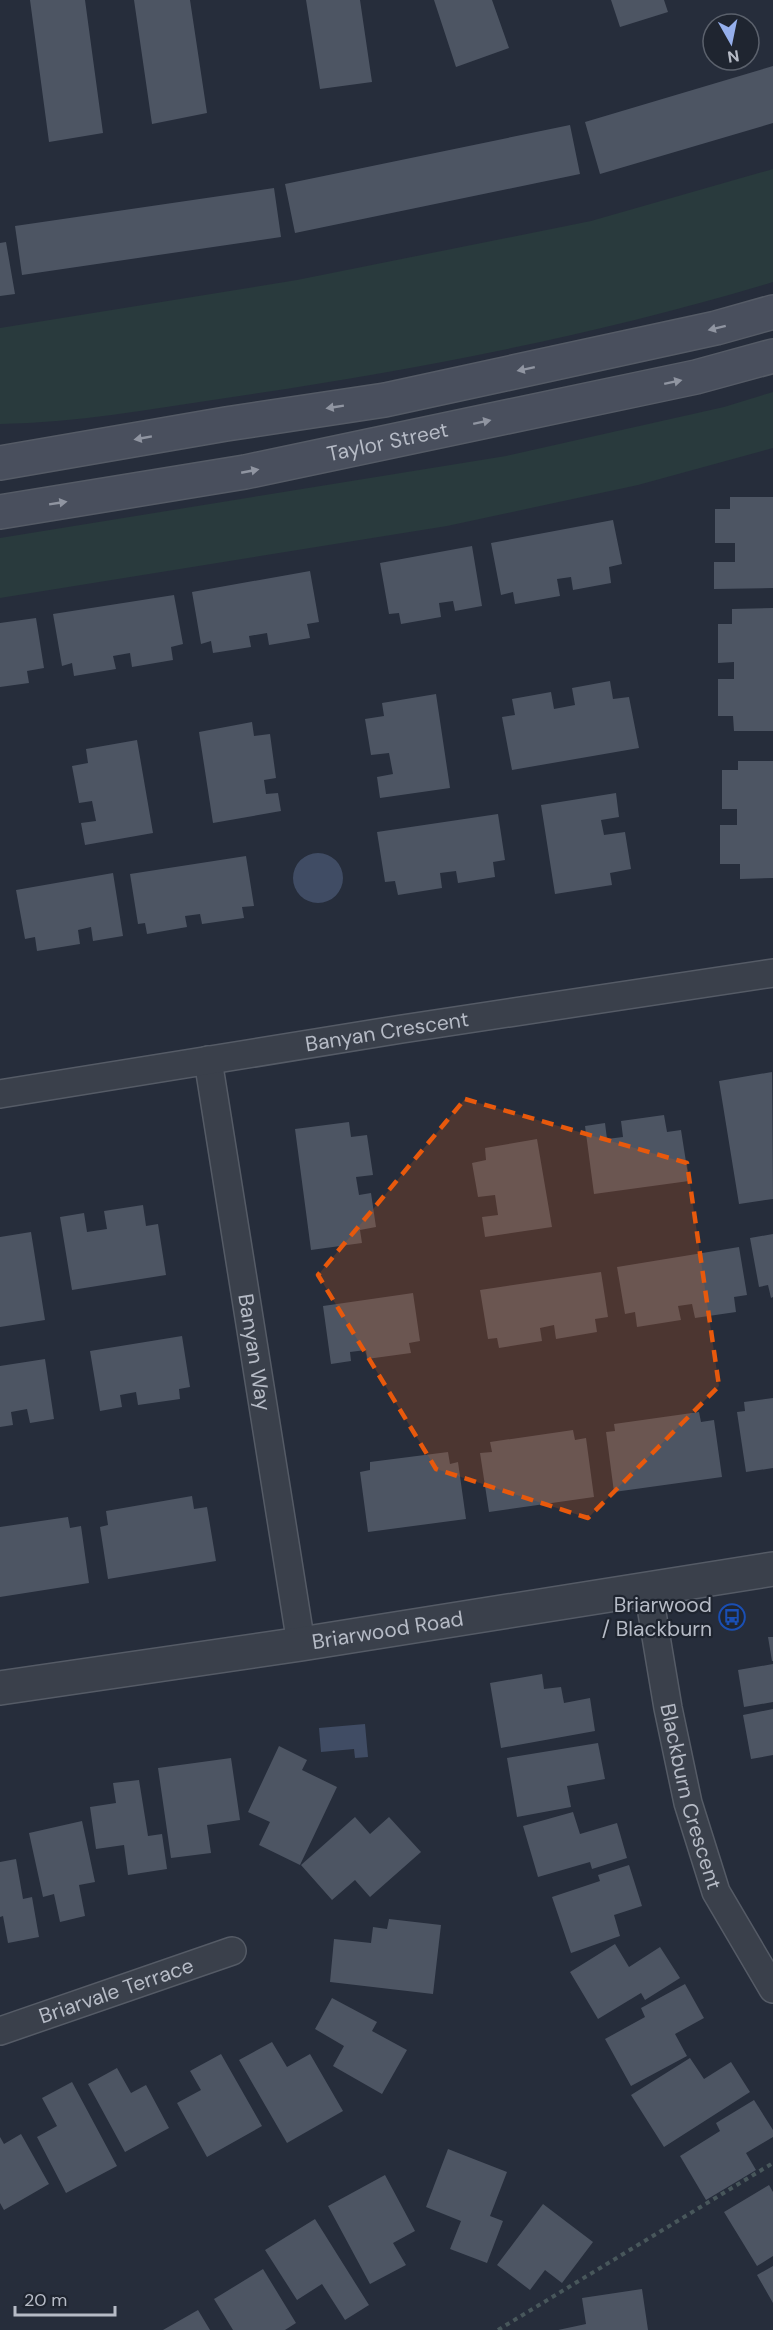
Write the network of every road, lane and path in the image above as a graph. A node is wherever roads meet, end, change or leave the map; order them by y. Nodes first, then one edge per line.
1 (773, 312) edge
2 (773, 356) edge
3 (0, 463) edge
4 (0, 512) edge
5 (773, 973) edge
6 (208, 1060) junction
7 (0, 1094) edge
8 (773, 1569) edge
9 (648, 1589) junction
10 (301, 1644) junction
11 (0, 1688) edge
12 (232, 1951) dead end
13 (773, 1989) edge
14 (0, 2031) edge
15 (773, 2163) edge
16 (498, 2330) edge

1 -> 3 main road, Taylor Street
4 -> 2 main road, Taylor Street
5 - 6 street, Banyan Crescent
6 - 7 street, Banyan Crescent
6 - 10 street, Banyan Way
8 - 9 street, Briarwood Road
9 - 10 street, Briarwood Road
9 - 13 street, Blackburn Crescent
10 - 11 street, Briarwood Road
12 - 14 street, Briarvale Terrace
15 - 16 path

